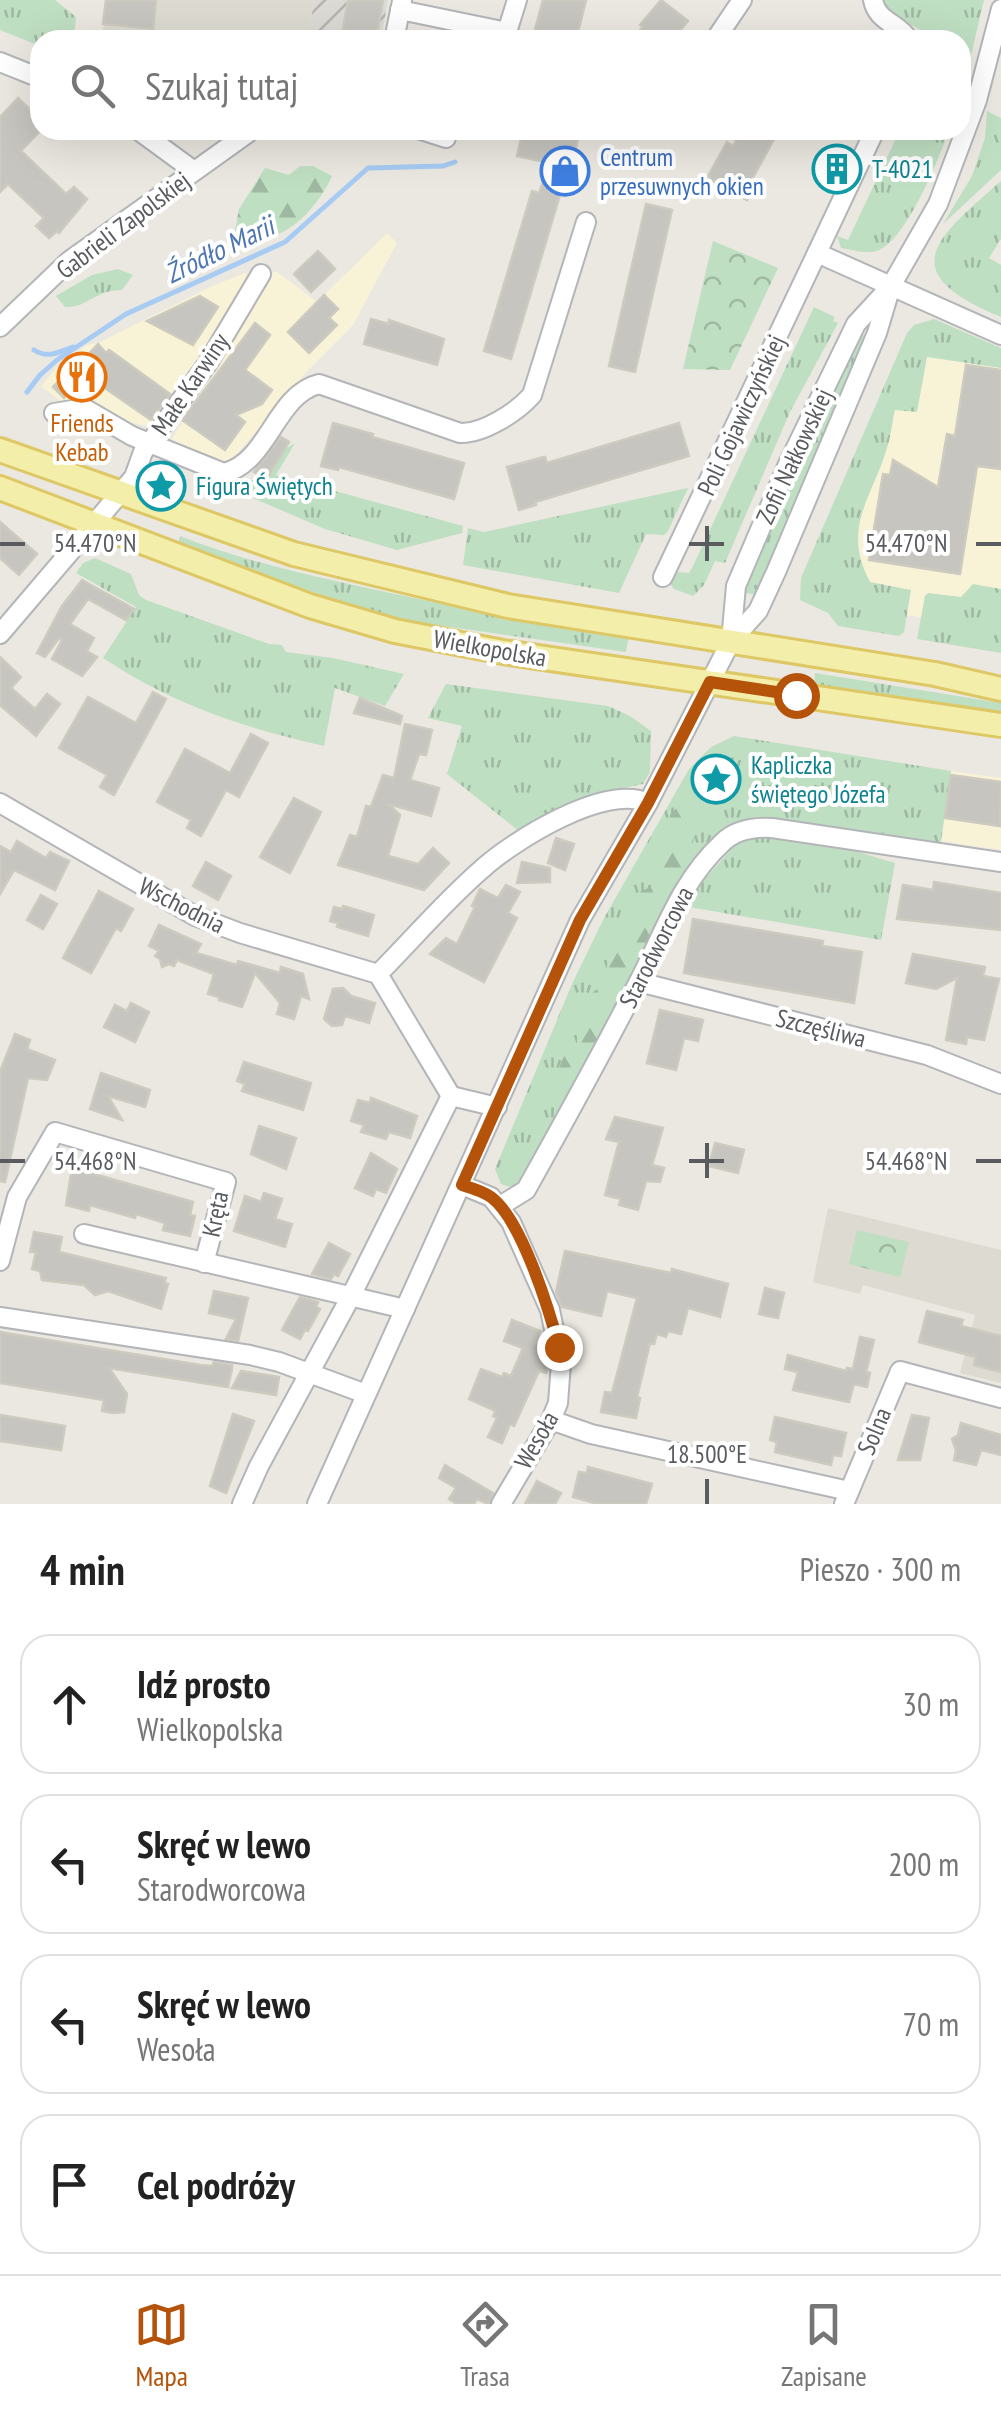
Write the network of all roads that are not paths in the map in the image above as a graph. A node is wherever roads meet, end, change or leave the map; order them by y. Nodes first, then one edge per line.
1 (518, 0) edge
2 (742, 0) edge
3 (873, 0) edge
4 (401, 5) edge
5 (1001, 8) edge
6 (396, 30) edge
7 (499, 30) edge
8 (508, 30) edge
9 (721, 30) edge
10 (900, 30) edge
11 (0, 62) edge
12 (30, 74) edge
13 (971, 117) edge
14 (152, 140) edge
15 (238, 140) edge
16 (871, 140) edge
17 (964, 140) edge
18 (194, 171) junction
19 (586, 222) dead end
20 (818, 252) junction
21 (260, 274) dead end
22 (890, 286) junction
23 (0, 327) edge
24 (1001, 335) edge
25 (54, 413) dead end
26 (150, 443) junction
27 (0, 450) edge
28 (0, 488) edge
29 (120, 494) junction
30 (94, 524) junction
31 (663, 577) dead end
32 (0, 634) edge
33 (731, 641) junction
34 (710, 682) junction
35 (1001, 690) edge
36 (1001, 725) edge
37 (0, 802) edge
38 (648, 803) junction
39 (1001, 862) edge
40 (378, 974) junction
41 (639, 982) junction
42 (1001, 1084) edge
43 (452, 1096) junction
44 (498, 1108) junction
45 (462, 1185) junction
46 (500, 1206) junction
47 (84, 1234) dead end
48 (0, 1261) edge
49 (204, 1263) junction
50 (350, 1298) junction
51 (405, 1309) junction
52 (0, 1317) edge
53 (309, 1374) junction
54 (366, 1394) junction
55 (1001, 1398) edge
56 (551, 1420) junction
57 (847, 1498) edge
58 (242, 1504) edge
59 (318, 1504) edge
60 (501, 1504) edge

1 - 8 street
2 - 9 street
3 - 10 street
4 - 6 street
4 - 7 street
5 - 13 street, Zofii Nałkowskiej
11 - 12 street
14 - 18 street
15 - 18 street, Gabrieli Zapolskiej
16 - 20 street, Poli Gojawiczyńskiej
17 - 22 street, Zofii Nałkowskiej
18 - 23 street, Gabrieli Zapolskiej
19 - 26 street
20 - 22 street
20 - 31 street, Poli Gojawiczyńskiej
21 - 26 street, Małe Karwiny
22 - 24 street
22 - 33 street, Zofii Nałkowskiej
22 - 33 street, Zofii Nałkowskiej
25 - 26 street
26 - 29 street, Małe Karwiny
27 - 29 main road, Wielkopolska
28 - 30 main road, Wielkopolska
29 - 30 street, Małe Karwiny
29 - 33 main road, Wielkopolska
30 - 32 street
30 - 34 main road, Wielkopolska
33 - 34 street, Zofii Nałkowskiej
33 - 35 main road, Wielkopolska
34 - 36 main road, Wielkopolska
34 - 38 street
37 - 40 street, Wschodnia
38 - 40 street
38 - 44 street
39 - 41 street, Starodworcowa
40 - 43 street
41 - 42 street, Szczęśliwa
41 - 46 street, Starodworcowa
43 - 44 street
43 - 50 street
44 - 45 street
45 - 46 street
45 - 51 street
46 - 56 street, Wesoła
47 - 49 street
48 - 49 street, Kręta
49 - 50 street
50 - 51 street
50 - 53 street
51 - 54 street
52 - 53 street
53 - 54 street
53 - 58 street
54 - 59 street
55 - 57 street, Solna
56 - 57 street, Solna
56 - 60 street, Wesoła

